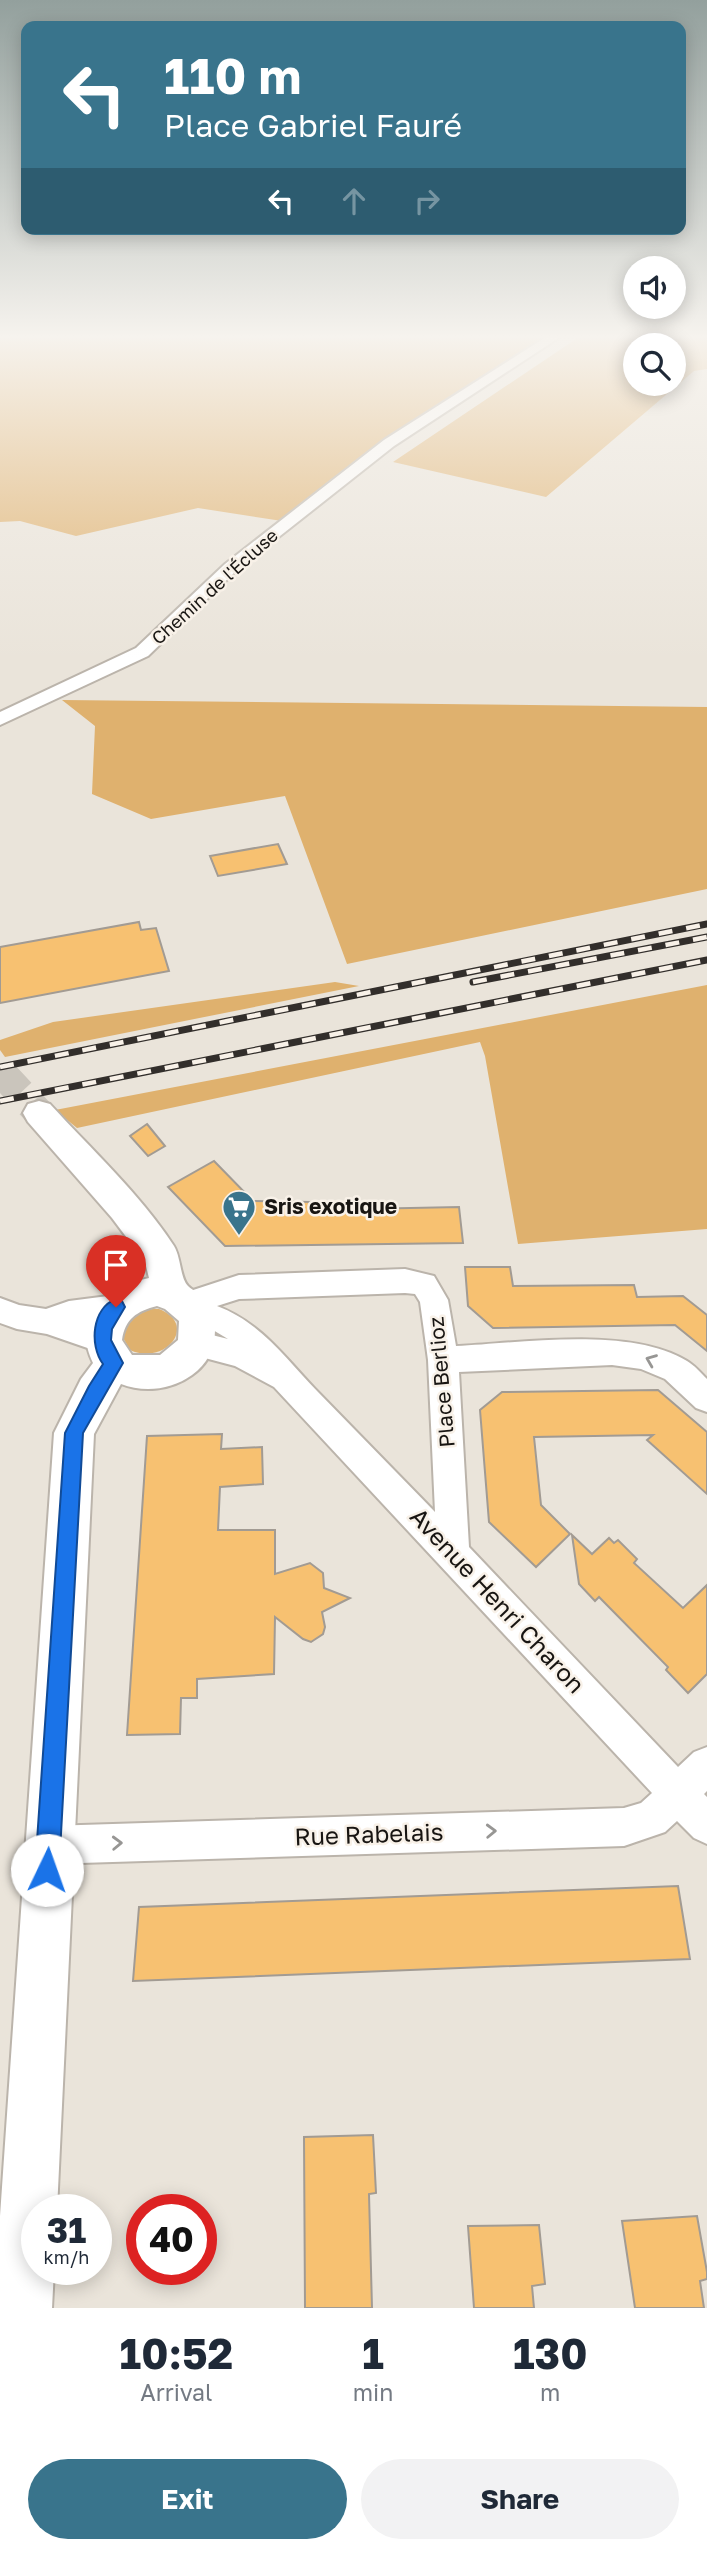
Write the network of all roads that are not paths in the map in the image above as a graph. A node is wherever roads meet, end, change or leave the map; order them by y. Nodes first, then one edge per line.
1 (387, 445) edge
2 (0, 719) edge
3 (39, 1113) tunnel mouth
4 (0, 1310) edge
5 (188, 1314) junction
6 (111, 1337) junction
7 (443, 1360) junction
8 (286, 1379) joint
9 (707, 1398) edge
10 (453, 1554) junction
11 (707, 1765) edge
12 (679, 1794) junction
13 (707, 1825) edge
14 (49, 1845) junction
15 (23, 2308) edge

1 - 2 street, Chemin de l'Écluse
3 - 5 street
4 - 6 street
5 - 6 street
5 - 6 street
5 - 7 street, Place Berlioz
5 - 8 street, Avenue Henri Charon
6 - 14 street
9 -> 7 street
7 - 10 street, Place Berlioz
8 - 10 street, Avenue Henri Charon
10 - 12 street, Avenue Henri Charon
11 - 12 street, Rue Rabelais
12 - 13 street, Avenue Henri Charon
14 -> 12 street, Rue Rabelais
14 - 15 street

